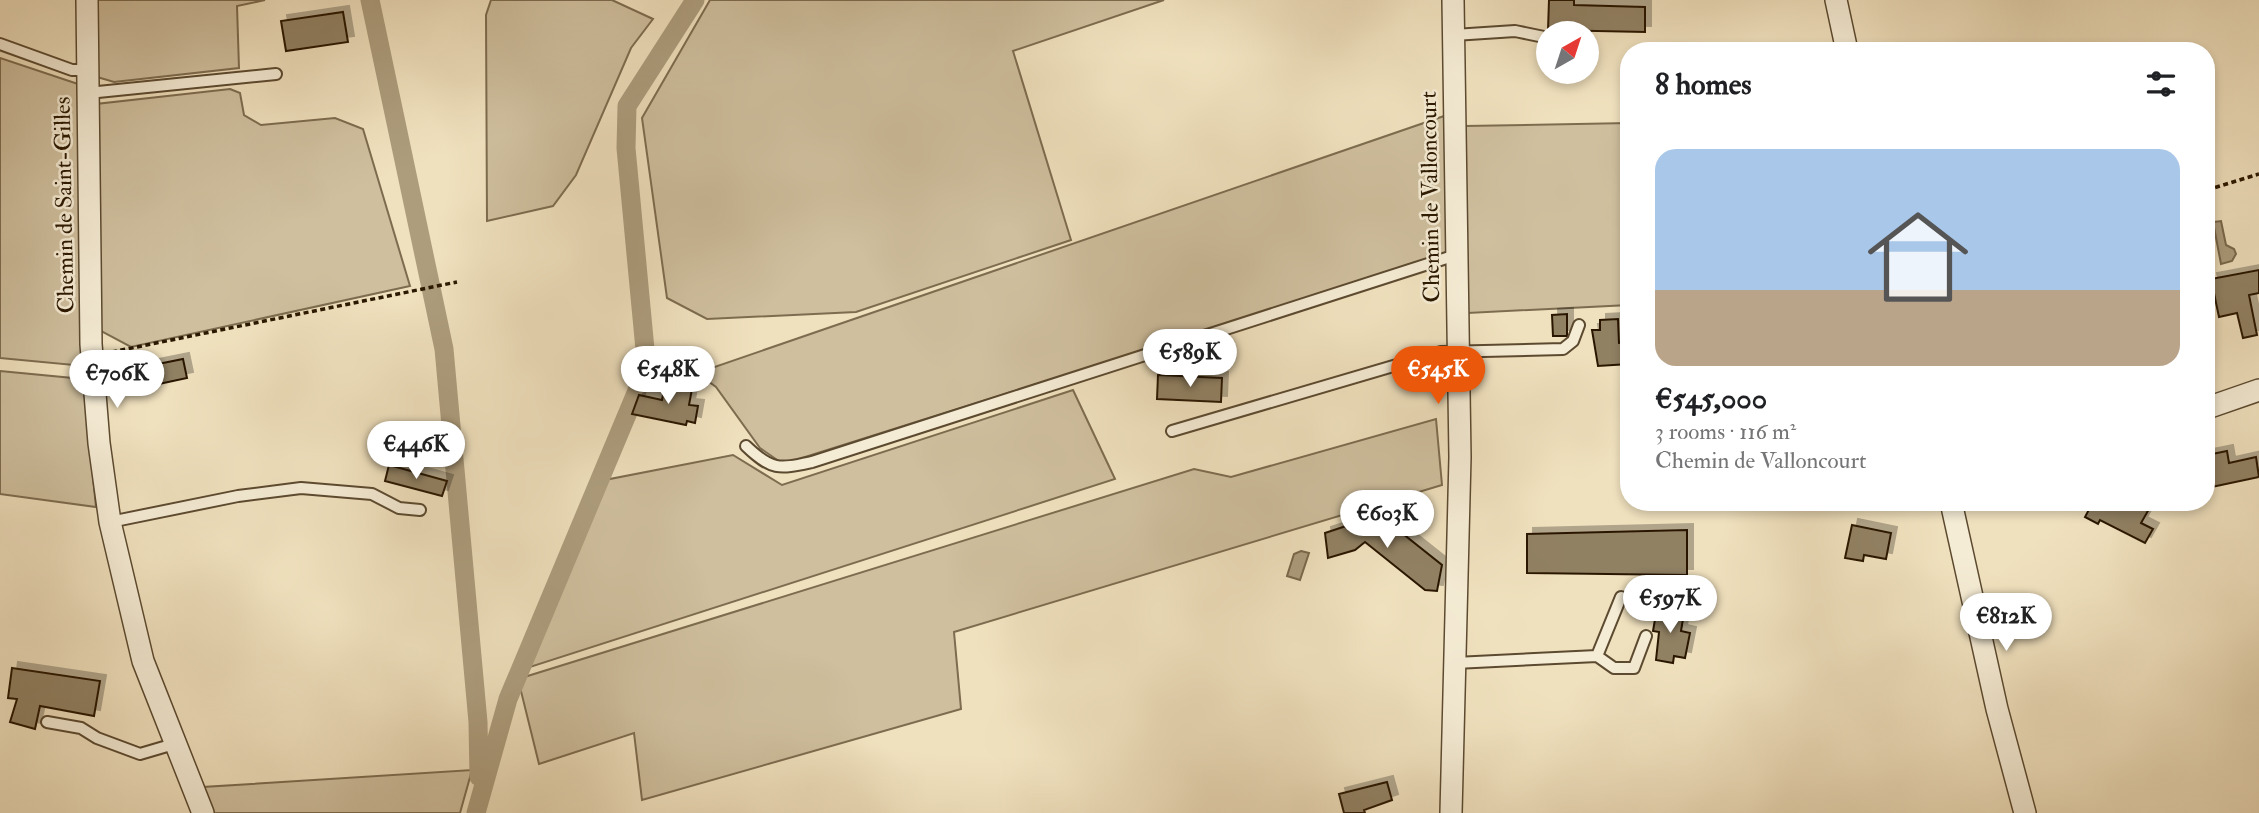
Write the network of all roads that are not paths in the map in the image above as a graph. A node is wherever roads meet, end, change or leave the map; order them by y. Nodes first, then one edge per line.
1 (87, 0) edge
2 (1453, 0) edge
3 (1836, 0) edge
4 (1454, 35) junction
5 (1536, 36) edge
6 (1845, 42) edge
7 (0, 44) edge
8 (89, 70) junction
9 (275, 74) dead end
10 (89, 93) junction
11 (1456, 255) junction
12 (1579, 325) dead end
13 (1458, 352) junction
14 (2259, 390) edge
15 (2215, 405) edge
16 (1172, 431) dead end
17 (746, 446) dead end
18 (420, 510) dead end
19 (1953, 511) edge
20 (110, 522) junction
21 (1621, 597) dead end
22 (1646, 636) dead end
23 (1597, 656) junction
24 (1455, 663) junction
25 (47, 722) dead end
26 (174, 744) junction
27 (203, 813) edge
28 (1451, 813) edge
29 (2025, 813) edge

1 - 8 street, Chemin de Saint-Gilles
2 - 4 street, Chemin de Valloncourt
3 - 6 street
4 - 5 lane
4 - 11 street, Chemin de Valloncourt
7 - 8 lane
8 - 10 street, Chemin de Saint-Gilles
9 - 10 lane
10 - 20 street, Chemin de Saint-Gilles
11 - 13 street, Chemin de Valloncourt
11 - 17 lane
12 - 13 lane
13 - 16 lane
13 - 24 street, Chemin de Valloncourt
14 - 15 street
18 - 20 lane
19 - 29 street
20 - 26 street, Chemin de Saint-Gilles
21 - 23 lane
22 - 23 lane
23 - 24 lane
24 - 28 street, Chemin de Valloncourt
25 - 26 lane
26 - 27 street, Chemin de Saint-Gilles

